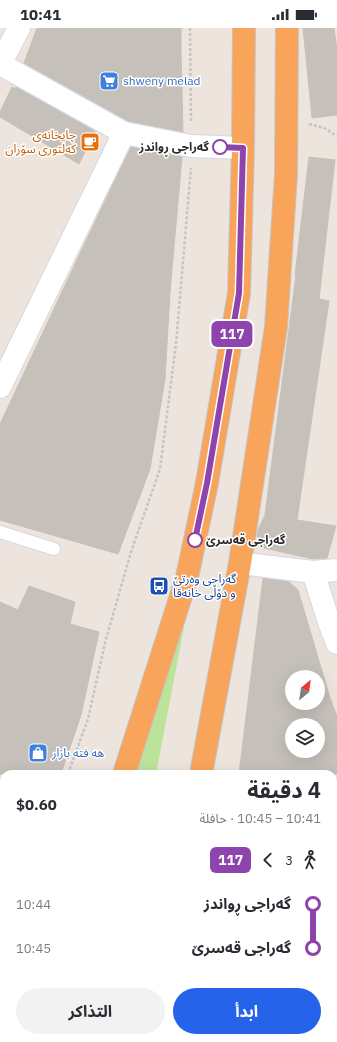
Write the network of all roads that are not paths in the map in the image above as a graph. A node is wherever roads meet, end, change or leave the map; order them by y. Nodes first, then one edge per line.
1 (19, 28) edge
2 (244, 28) edge
3 (287, 28) edge
4 (0, 64) edge
5 (124, 132) junction
6 (243, 148) junction
7 (0, 387) edge
8 (0, 532) edge
9 (54, 549) dead end
10 (240, 563) junction
11 (337, 570) edge
12 (313, 572) junction
13 (337, 643) edge
14 (125, 770) edge
15 (202, 770) edge

1 - 4 street
2 - 6 highway
3 - 10 highway
4 - 5 street
5 - 6 street
5 - 7 street
6 - 14 highway
8 - 9 lane
10 - 12 street
10 - 15 highway
11 - 12 street
12 - 13 street

